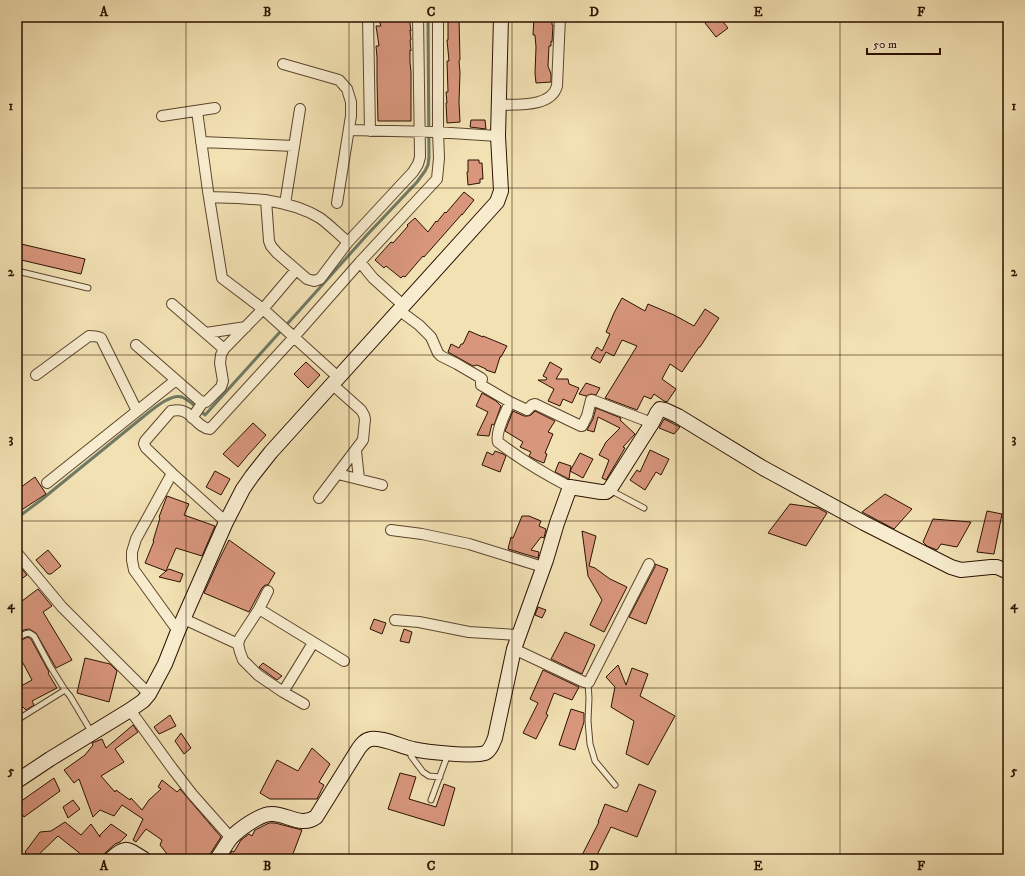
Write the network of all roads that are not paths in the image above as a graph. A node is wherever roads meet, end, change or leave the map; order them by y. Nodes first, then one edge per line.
1 (368, 17) edge
2 (418, 17) edge
3 (438, 17) edge
4 (501, 17) edge
5 (560, 17) edge
6 (283, 64) dead end
7 (498, 105) junction
8 (215, 108) dead end
9 (300, 109) dead end
10 (197, 111) junction
11 (162, 116) dead end
12 (350, 130) junction
13 (370, 131) junction
14 (429, 132) junction
15 (498, 136) junction
16 (201, 142) junction
17 (294, 146) junction
18 (209, 197) junction
19 (266, 200) junction
20 (337, 203) dead end
21 (285, 204) junction
22 (348, 242) junction
23 (360, 262) junction
24 (296, 270) junction
25 (17, 271) edge
26 (88, 288) dead end
27 (172, 304) dead end
28 (402, 308) junction
29 (262, 310) junction
30 (246, 327) junction
31 (287, 332) junction
32 (206, 333) junction
33 (136, 345) dead end
34 (224, 349) junction
35 (36, 376) dead end
36 (176, 380) junction
37 (336, 381) junction
38 (510, 402) junction
39 (202, 404) junction
40 (137, 411) junction
41 (193, 416) junction
42 (652, 424) junction
43 (356, 451) junction
44 (338, 474) junction
45 (175, 476) junction
46 (359, 479) junction
47 (47, 483) dead end
48 (382, 485) dead end
49 (570, 487) junction
50 (609, 490) junction
51 (319, 498) dead end
52 (644, 508) dead end
53 (226, 522) junction
54 (391, 530) dead end
55 (17, 553) edge
56 (648, 564) dead end
57 (543, 567) junction
58 (1008, 572) edge
59 (268, 591) dead end
60 (259, 609) junction
61 (395, 620) dead end
62 (181, 625) junction
63 (17, 638) edge
64 (313, 642) junction
65 (516, 642) junction
66 (238, 644) junction
67 (344, 661) dead end
68 (588, 683) junction
69 (65, 690) junction
70 (283, 692) junction
71 (149, 694) junction
72 (304, 704) dead end
73 (130, 710) junction
74 (17, 720) edge
75 (93, 734) junction
76 (411, 748) junction
77 (448, 753) junction
78 (440, 777) junction
79 (17, 781) edge
80 (615, 785) dead end
81 (431, 800) dead end
82 (231, 838) junction
83 (111, 859) edge
84 (144, 859) edge
85 (217, 859) edge

1 - 13 street
2 - 14 street
3 - 14 street
4 - 7 street
5 - 7 street
6 - 12 street
7 - 15 street
8 - 10 street
9 - 17 street
10 - 11 street
10 - 16 street
12 - 13 street
12 - 20 street
13 - 14 street
14 - 15 street
14 - 22 street
14 - 23 street
15 - 28 street
16 - 17 street
16 - 18 street
17 - 21 street
18 - 19 street
18 - 29 street
19 - 21 street
19 - 24 street
21 - 22 street
22 - 24 street
23 - 28 street
23 - 31 street
24 - 29 street
25 - 26 lane
27 - 32 street
28 - 37 street
28 - 38 street
29 - 30 street
29 - 31 street
30 - 32 street
30 - 34 street
31 - 37 street
31 - 41 street
32 - 34 street
33 - 36 street
34 - 39 street
35 - 40 street
36 - 39 street
36 - 40 street
37 - 43 street
37 - 53 street
38 - 42 street
38 - 49 street
39 - 41 street
40 - 47 street
41 - 45 street
42 - 50 street
42 - 58 street
43 - 44 street
43 - 46 street
44 - 46 street
44 - 51 street
45 - 53 street
45 - 62 street
46 - 48 street
49 - 50 street
49 - 57 street
50 - 52 lane
53 - 62 street
54 - 57 street
55 - 71 street
56 - 68 street
57 - 65 street
59 - 60 street
60 - 64 street
60 - 66 street
61 - 65 street
62 - 66 street
62 - 71 street
63 - 69 lane
64 - 67 street
64 - 70 street
65 - 68 street
65 - 77 street
66 - 70 street
68 - 80 lane
69 - 74 lane
69 - 75 lane
70 - 72 street
71 - 73 street
73 - 75 street
73 - 82 street
75 - 79 street
76 - 77 street
76 - 78 lane
76 - 82 street
77 - 78 lane
78 - 81 lane
82 - 85 street
83 - 84 street

